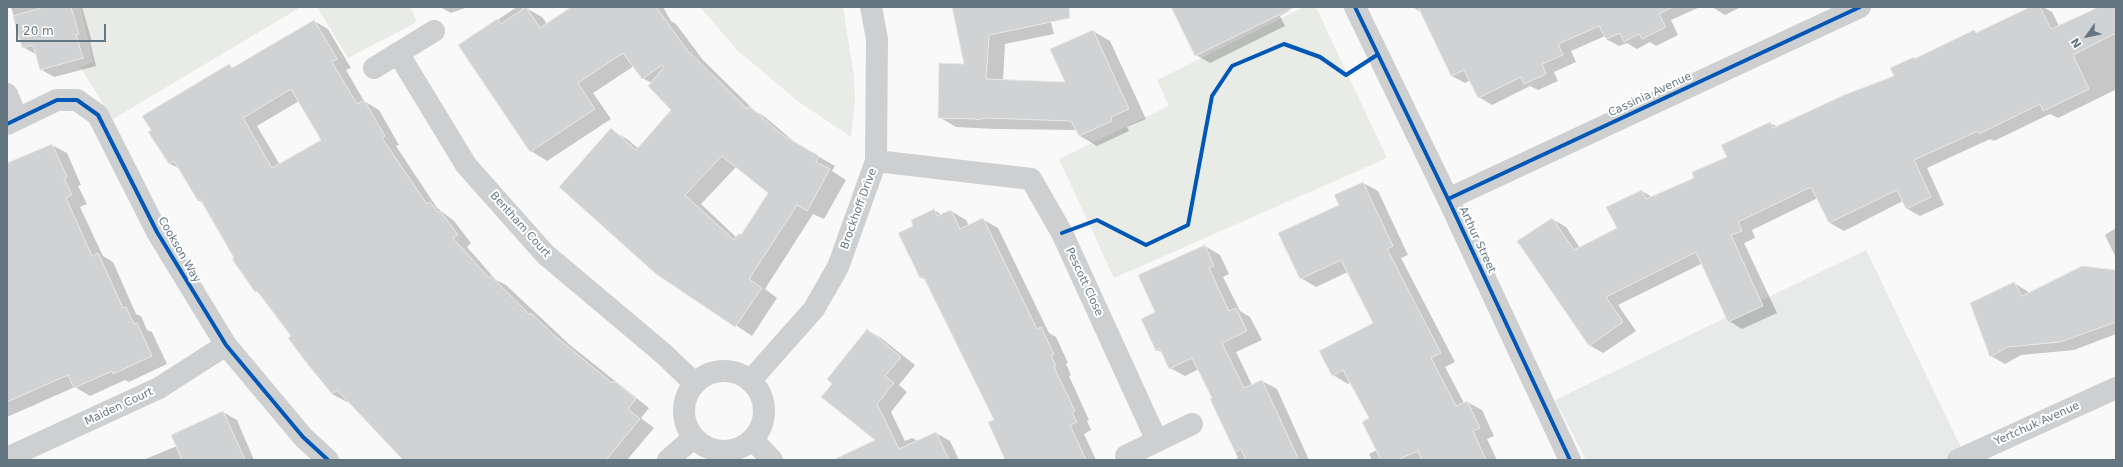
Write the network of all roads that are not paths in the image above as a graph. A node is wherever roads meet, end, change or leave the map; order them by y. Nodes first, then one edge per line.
1 (871, 7) edge
2 (1355, 7) edge
3 (1860, 7) edge
4 (434, 31) dead end
5 (398, 53) junction
6 (374, 68) dead end
7 (7, 94) edge
8 (12, 121) edge
9 (876, 161) junction
10 (1448, 199) junction
11 (226, 345) junction
12 (750, 381) junction
13 (694, 384) junction
14 (2116, 388) edge
15 (1192, 424) dead end
16 (693, 438) junction
17 (752, 440) junction
18 (1157, 441) junction
19 (1126, 456) dead end
20 (7, 458) edge
21 (328, 460) edge
22 (668, 460) edge
23 (772, 460) edge
24 (1570, 460) edge
25 (1958, 460) edge

1 - 9 street, Brockhoff Drive
2 - 10 street, Arthur Street
3 - 10 street, Cassinia Avenue
4 - 5 street
5 - 6 street
5 - 13 street, Bentham Court
7 - 8 street
8 - 11 street, Cookson Way
9 - 12 street, Brockhoff Drive
9 - 18 street, Pescott Close
10 - 24 street, Arthur Street
11 - 20 street, Maiden Court
11 - 21 street, Cookson Way
12 - 13 street
12 - 17 street
13 - 16 street
14 - 25 street, Yertchuk Avenue
15 - 18 street
16 - 17 street
16 - 22 street
17 - 23 street
18 - 19 street

